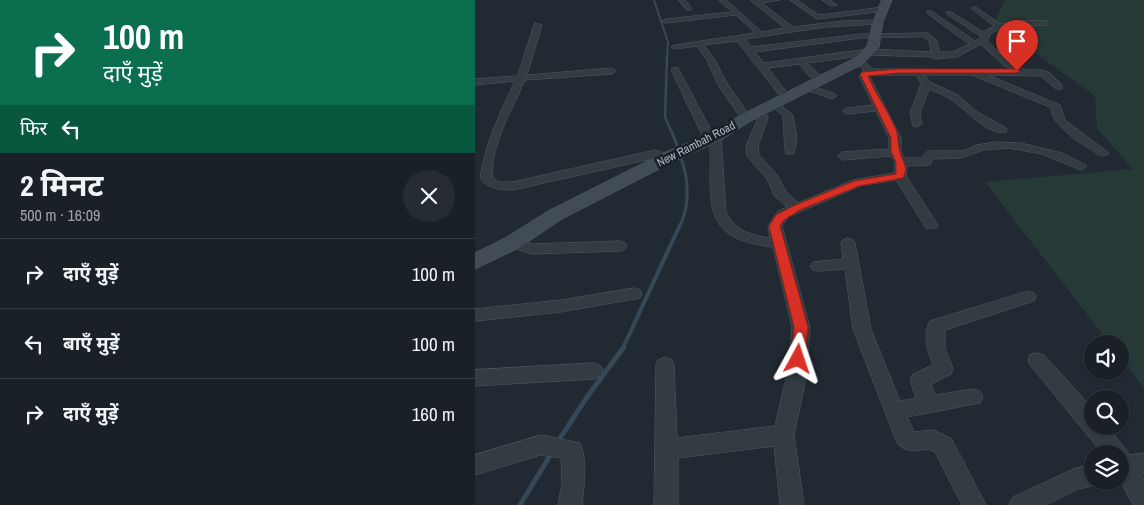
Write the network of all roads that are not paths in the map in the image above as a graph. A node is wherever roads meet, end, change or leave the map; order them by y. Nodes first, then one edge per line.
1 (682, 0) edge
2 (776, 0) edge
3 (793, 0) edge
4 (755, 1) edge
5 (722, 3) edge
6 (824, 3) edge
7 (844, 4) dead end
8 (885, 5) edge
9 (698, 8) dead end
10 (806, 8) junction
11 (815, 8) dead end
12 (974, 8) dead end
13 (689, 9) junction
14 (680, 10) dead end
15 (929, 12) dead end
16 (738, 13) junction
17 (949, 13) dead end
18 (697, 18) junction
19 (666, 21) dead end
20 (1045, 23) dead end
21 (538, 25) dead end
22 (1000, 27) junction
23 (791, 29) junction
24 (877, 29) junction
25 (760, 34) junction
26 (709, 35) junction
27 (739, 38) junction
28 (981, 40) junction
29 (699, 44) junction
30 (675, 47) dead end
31 (750, 50) junction
32 (954, 55) junction
33 (865, 56) junction
34 (936, 56) junction
35 (801, 61) junction
36 (760, 66) junction
37 (675, 70) dead end
38 (612, 71) dead end
39 (919, 71) junction
40 (871, 72) junction
41 (973, 72) junction
42 (1021, 72) junction
43 (521, 78) junction
44 (821, 80) junction
45 (475, 82) edge
46 (926, 84) junction
47 (1033, 84) dead end
48 (807, 87) junction
49 (1059, 87) dead end
50 (832, 96) dead end
51 (781, 101) junction
52 (880, 107) junction
53 (847, 111) dead end
54 (761, 112) junction
55 (746, 118) junction
56 (917, 124) dead end
57 (1002, 130) dead end
58 (708, 140) junction
59 (790, 152) dead end
60 (1103, 153) dead end
61 (843, 156) dead end
62 (666, 159) junction
63 (899, 163) junction
64 (1081, 166) dead end
65 (796, 208) junction
66 (931, 225) dead end
67 (512, 242) junction
68 (779, 243) junction
69 (848, 243) dead end
70 (620, 246) dead end
71 (475, 262) edge
72 (851, 264) junction
73 (818, 266) dead end
74 (635, 294) dead end
75 (1028, 297) dead end
76 (475, 315) edge
77 (1037, 360) dead end
78 (665, 366) dead end
79 (594, 371) dead end
80 (475, 378) edge
81 (973, 398) dead end
82 (928, 405) junction
83 (895, 411) junction
84 (1084, 415) edge
85 (783, 435) junction
86 (1102, 435) edge
87 (1110, 445) edge
88 (667, 450) junction
89 (475, 465) edge
90 (1129, 471) edge
91 (1084, 478) edge
92 (1144, 503) edge
93 (570, 505) edge
94 (667, 505) edge
95 (792, 505) edge
96 (974, 505) edge
97 (1021, 505) edge

1 - 13 street
2 - 4 street
3 - 10 street
4 - 23 street
5 - 16 street
6 - 7 street
8 - 10 street
8 - 24 street
9 - 13 street
10 - 11 street
12 - 22 street
13 - 14 street
15 - 28 street
16 - 18 street
16 - 25 street
17 - 28 street
18 - 19 street
18 - 26 street
20 - 22 street
21 - 43 street
22 - 28 street
23 - 24 street
23 - 25 street
24 - 31 street
24 - 33 street
24 - 34 street
25 - 27 street
26 - 27 street
26 - 29 street
27 - 31 street
28 - 32 street
28 - 42 street
29 - 30 street
29 - 55 street
31 - 36 street
32 - 34 street
32 - 41 street
33 - 34 street
33 - 35 street
33 - 40 street
33 - 44 street, New Rambah Road
35 - 36 street
35 - 44 street
36 - 51 street
37 - 58 street
38 - 43 street
39 - 40 street
39 - 41 street
39 - 46 street
40 - 52 street
41 - 42 street
41 - 60 street
42 - 47 street
42 - 49 street
43 - 45 street
43 - 62 street
44 - 48 street, New Rambah Road
46 - 56 street
46 - 57 street
48 - 50 street
48 - 51 street, New Rambah Road
51 - 54 street, New Rambah Road
51 - 59 street
52 - 53 street
52 - 63 street
54 - 55 street, New Rambah Road
54 - 65 street
55 - 58 street, New Rambah Road
58 - 62 street, New Rambah Road
58 - 68 street
61 - 63 street
62 - 67 street, New Rambah Road
63 - 64 street
63 - 65 street
63 - 66 street
65 - 68 street
67 - 70 street
67 - 71 street, New Rambah Road
68 - 85 street
69 - 72 street
72 - 73 street
72 - 83 street
74 - 76 street
75 - 82 street
77 - 84 street
78 - 88 street
79 - 80 street
81 - 82 street
82 - 83 street
83 - 96 street
85 - 88 street
85 - 95 street
86 - 87 street
88 - 94 street
89 - 93 street
90 - 92 street
91 - 97 street

